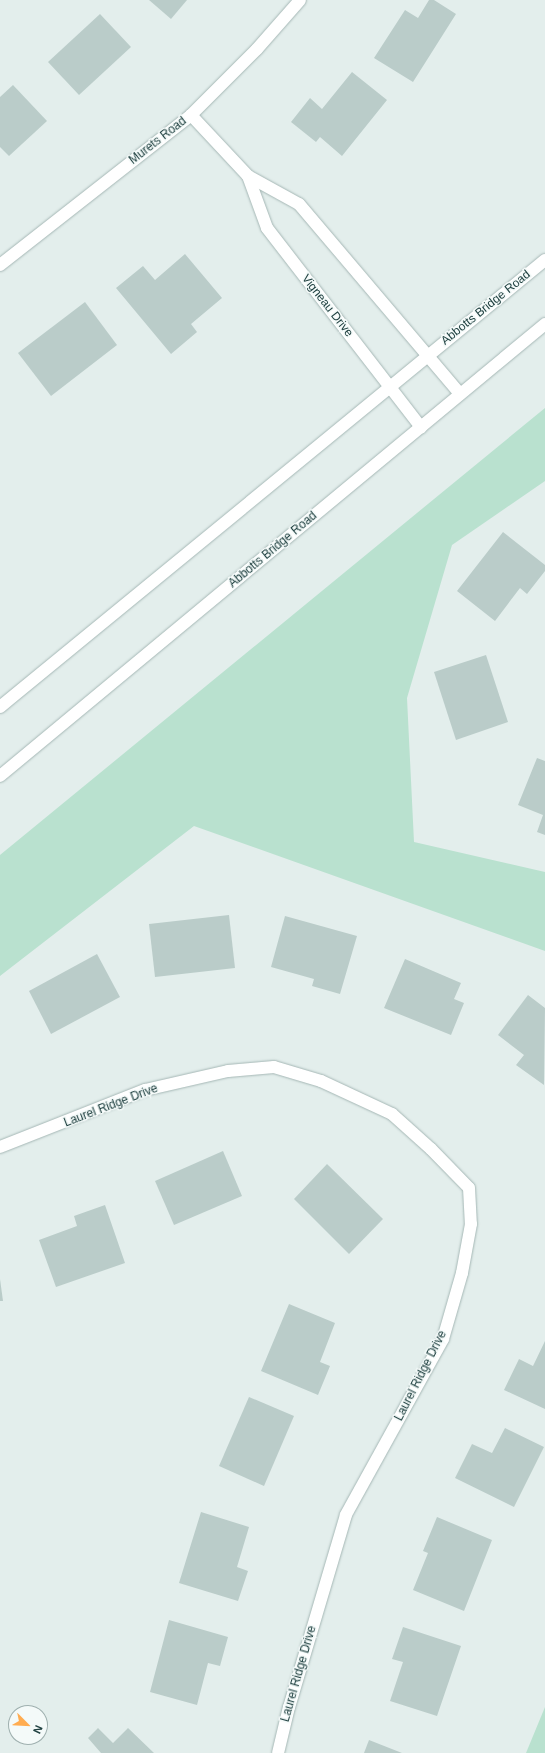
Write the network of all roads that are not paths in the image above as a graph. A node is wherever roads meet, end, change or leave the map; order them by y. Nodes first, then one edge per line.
1 (300, 0) edge
2 (191, 115) junction
3 (248, 176) junction
4 (545, 260) edge
5 (0, 265) edge
6 (545, 324) edge
7 (428, 355) junction
8 (389, 386) junction
9 (460, 394) junction
10 (421, 427) junction
11 (0, 707) edge
12 (0, 776) edge
13 (0, 1147) edge
14 (278, 1753) edge

1 - 2 street, Murets Road
2 - 3 street, Vigneau Drive
2 - 5 street, Murets Road
3 - 7 street, Vigneau Drive
3 - 8 street, Vigneau Drive
4 - 7 street, Abbotts Bridge Road
6 - 9 street, Abbotts Bridge Road
7 - 8 street, Abbotts Bridge Road
7 - 9 street, Vigneau Drive
8 - 10 street, Vigneau Drive
8 - 11 street, Abbotts Bridge Road
9 - 10 street, Abbotts Bridge Road
10 - 12 street, Abbotts Bridge Road
13 - 14 street, Laurel Ridge Drive

